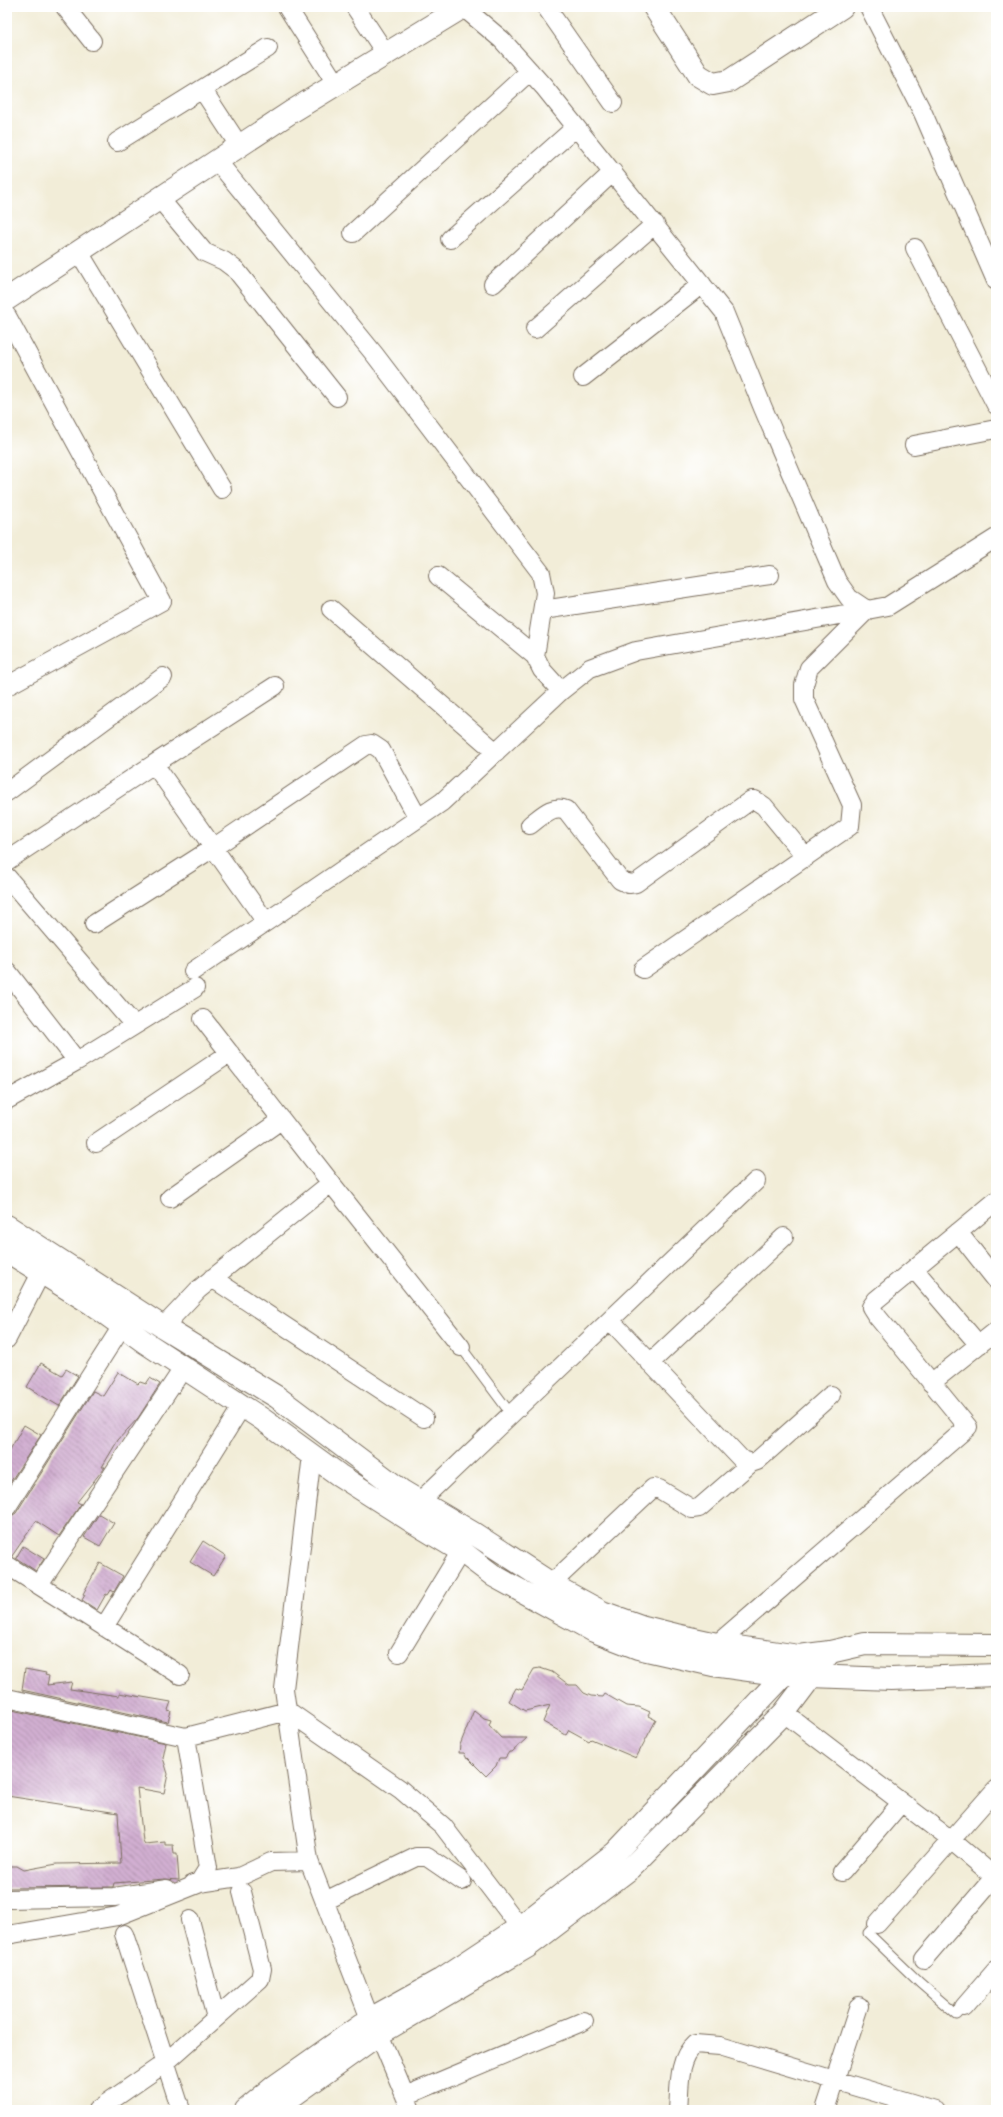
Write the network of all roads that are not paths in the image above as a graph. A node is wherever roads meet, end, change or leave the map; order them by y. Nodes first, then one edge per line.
1 (65, 7) edge
2 (287, 7) edge
3 (355, 7) edge
4 (463, 7) edge
5 (546, 7) edge
6 (842, 7) edge
7 (869, 7) edge
8 (661, 9) edge
9 (92, 41) dead end
10 (268, 48) dead end
11 (386, 54) junction
12 (530, 71) junction
13 (336, 84) junction
14 (202, 89) junction
15 (613, 103) dead end
16 (576, 127) junction
17 (117, 142) dead end
18 (240, 147) junction
19 (218, 162) junction
20 (613, 172) junction
21 (160, 199) junction
22 (655, 224) junction
23 (352, 233) dead end
24 (450, 239) dead end
25 (915, 248) dead end
26 (78, 252) junction
27 (996, 281) edge
28 (493, 284) dead end
29 (702, 284) junction
30 (7, 299) edge
31 (7, 316) edge
32 (535, 329) dead end
33 (583, 377) dead end
34 (337, 397) dead end
35 (996, 405) edge
36 (996, 429) edge
37 (914, 445) dead end
38 (222, 489) dead end
39 (996, 538) edge
40 (770, 575) dead end
41 (438, 576) dead end
42 (332, 609) dead end
43 (543, 610) junction
44 (867, 610) junction
45 (536, 656) junction
46 (163, 677) dead end
47 (7, 686) edge
48 (276, 686) dead end
49 (561, 691) junction
50 (496, 752) junction
51 (154, 764) junction
52 (7, 792) edge
53 (418, 818) junction
54 (530, 825) dead end
55 (214, 848) junction
56 (806, 857) junction
57 (7, 861) edge
58 (7, 877) edge
59 (266, 922) junction
60 (94, 924) dead end
61 (643, 969) dead end
62 (7, 971) edge
63 (204, 1019) dead end
64 (134, 1024) junction
65 (230, 1053) junction
66 (77, 1061) junction
67 (7, 1100) edge
68 (281, 1120) junction
69 (96, 1143) dead end
70 (756, 1181) dead end
71 (331, 1183) junction
72 (170, 1198) dead end
73 (996, 1201) edge
74 (7, 1226) edge
75 (958, 1232) junction
76 (784, 1237) dead end
77 (7, 1251) edge
78 (914, 1269) junction
79 (41, 1273) junction
80 (212, 1278) junction
81 (996, 1280) edge
82 (610, 1320) junction
83 (122, 1326) junction
84 (163, 1327) junction
85 (996, 1331) edge
86 (7, 1339) edge
87 (979, 1345) junction
88 (461, 1347) joint
89 (650, 1363) junction
90 (184, 1367) junction
91 (931, 1383) junction
92 (831, 1394) dead end
93 (242, 1406) junction
94 (511, 1414) junction
95 (424, 1418) dead end
96 (312, 1456) junction
97 (751, 1463) junction
98 (419, 1502) junction
99 (7, 1507) edge
100 (461, 1550) junction
101 (7, 1565) edge
102 (551, 1584) junction
103 (39, 1585) junction
104 (104, 1627) junction
105 (717, 1644) junction
106 (996, 1645) edge
107 (830, 1652) junction
108 (400, 1653) dead end
109 (799, 1656) junction
110 (180, 1675) dead end
111 (784, 1675) junction
112 (996, 1675) edge
113 (810, 1677) junction
114 (7, 1698) edge
115 (288, 1711) junction
116 (784, 1714) junction
117 (186, 1737) junction
118 (996, 1790) edge
119 (901, 1803) junction
120 (951, 1840) junction
121 (309, 1861) junction
122 (842, 1872) dead end
123 (996, 1877) edge
124 (462, 1881) dead end
125 (198, 1884) junction
126 (242, 1892) dead end
127 (7, 1899) edge
128 (325, 1901) junction
129 (190, 1920) dead end
130 (877, 1924) joint
131 (520, 1927) junction
132 (124, 1934) dead end
133 (7, 1935) edge
134 (924, 1959) dead end
135 (996, 1970) edge
136 (859, 2006) dead end
137 (964, 2007) joint
138 (216, 2018) junction
139 (584, 2021) dead end
140 (375, 2026) junction
141 (165, 2063) junction
142 (835, 2080) junction
143 (408, 2103) edge
144 (97, 2110) edge
145 (181, 2110) edge
146 (246, 2110) edge
147 (273, 2110) edge
148 (678, 2110) edge
149 (825, 2110) edge
150 (935, 2110) edge

1 - 9 street
2 - 13 street
3 - 11 street
4 - 11 street
4 - 12 street
5 - 15 street
6 - 8 street
7 - 27 street
10 - 14 street
11 - 13 street
12 - 16 street
12 - 23 street
13 - 18 street
14 - 17 street
14 - 18 street
16 - 20 street
16 - 24 street
18 - 19 street
19 - 21 street
19 - 43 street
20 - 22 street
20 - 28 street
21 - 26 street
21 - 34 street
22 - 29 street
22 - 32 street
25 - 35 street
26 - 30 street
26 - 38 street
29 - 33 street
29 - 44 street
31 - 47 street
36 - 37 street
39 - 44 street
40 - 43 street
41 - 45 street
42 - 50 street
43 - 45 street
44 - 49 street
44 - 56 street
45 - 49 street
46 - 52 street
48 - 51 street
49 - 50 street
50 - 53 street
51 - 55 street
51 - 57 street
53 - 55 street
53 - 59 street
54 - 56 street
55 - 59 street
55 - 60 street
56 - 61 street
58 - 64 street
59 - 64 street
62 - 66 street
63 - 65 street
64 - 66 street
65 - 68 street
65 - 69 street
66 - 67 street
68 - 71 street
68 - 72 street
70 - 82 street
71 - 80 street
71 - 88 street
73 - 75 street
74 - 84 street
75 - 78 street
75 - 81 street
76 - 89 street
77 - 79 street
78 - 87 street
78 - 91 street
79 - 83 street
79 - 86 street
80 - 84 street
80 - 95 street
82 - 89 street
82 - 94 street
83 - 90 street
83 - 99 street
84 - 98 street
85 - 87 street
87 - 91 street
88 - 94 lane
89 - 97 street
90 - 93 street
90 - 103 street
91 - 105 street
92 - 97 street
93 - 96 street
93 - 104 street
94 - 98 street
96 - 100 street
96 - 115 street
97 - 102 street
98 - 102 street
100 - 108 street
100 - 111 street
101 - 103 street
102 - 105 street
103 - 104 street
104 - 110 street
105 - 109 street
106 - 107 street
107 - 109 street
107 - 113 street
109 - 111 street
111 - 113 street
111 - 131 street
112 - 113 street
113 - 116 street
114 - 117 street
115 - 117 street
115 - 121 street
115 - 131 street
116 - 119 street
116 - 140 street
117 - 125 street
118 - 120 street
119 - 120 street
119 - 122 street
120 - 123 street
120 - 130 street
121 - 125 street
121 - 128 street
123 - 134 street
124 - 128 street
125 - 127 street
125 - 133 street
126 - 138 street
128 - 140 street
129 - 138 street
130 - 137 lane
131 - 140 street
132 - 141 street
135 - 137 street
136 - 142 street
138 - 141 street
139 - 143 street
140 - 143 street
140 - 146 street
140 - 147 street
141 - 144 street
141 - 145 street
142 - 148 street
142 - 149 street
142 - 150 street

